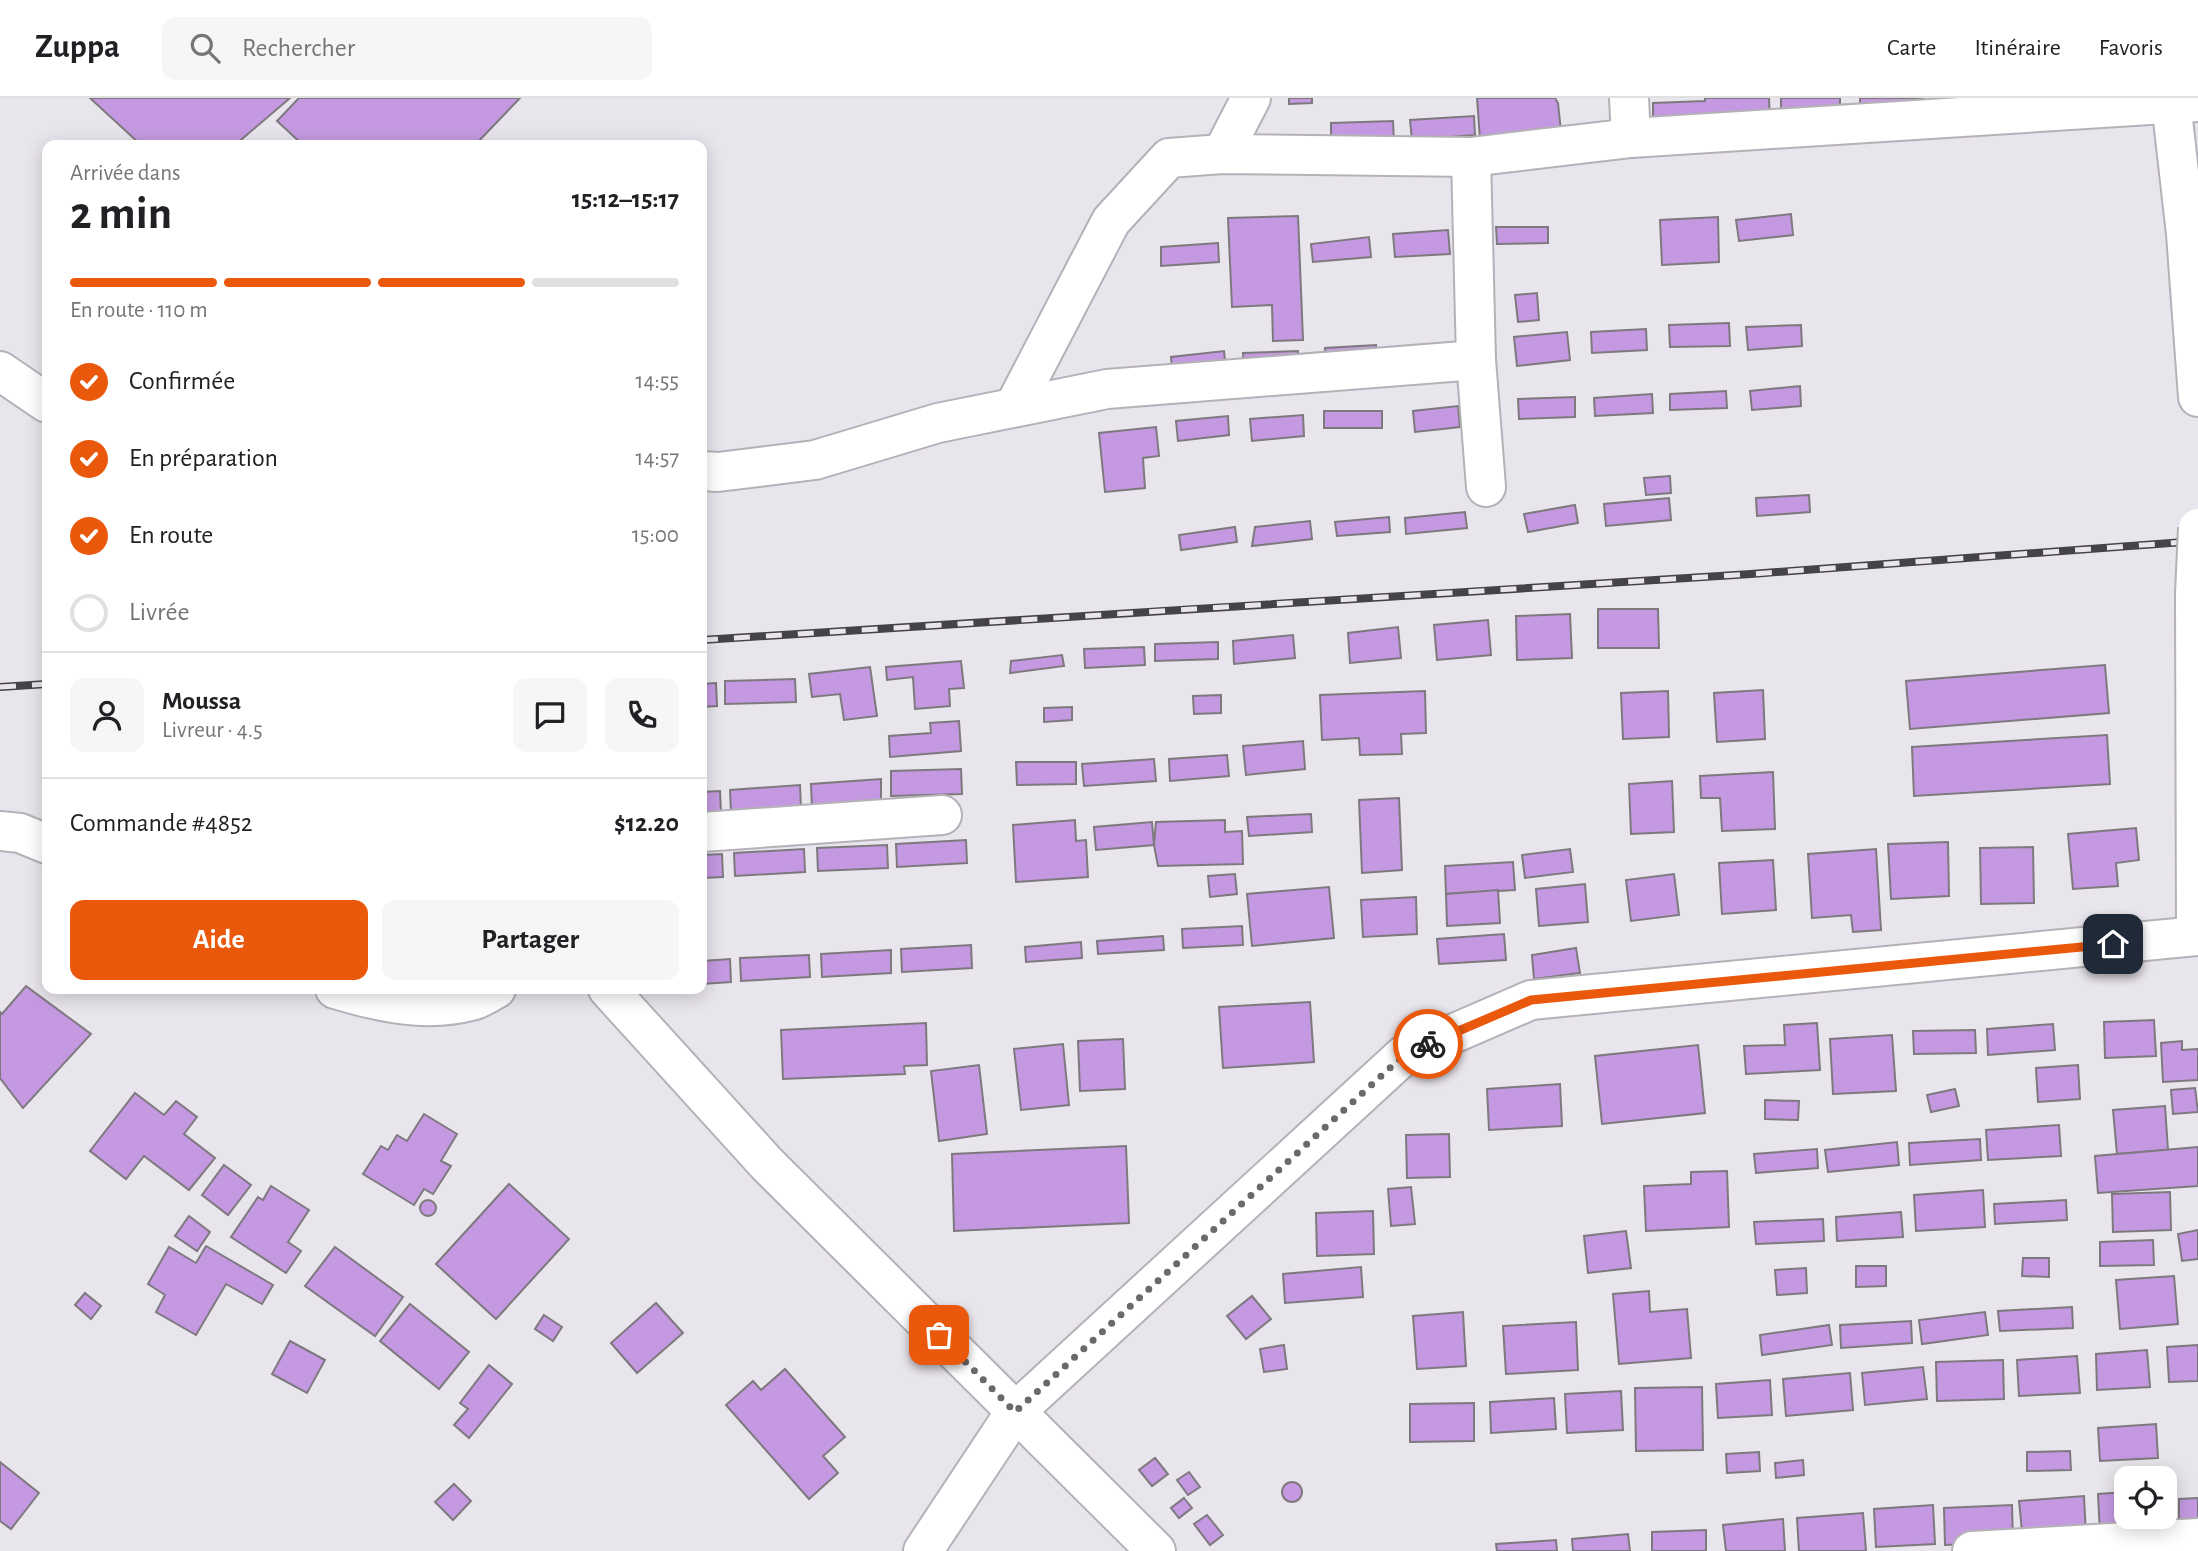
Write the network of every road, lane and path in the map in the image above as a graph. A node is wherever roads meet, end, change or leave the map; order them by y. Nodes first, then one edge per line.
1 (1251, 98) edge
2 (1629, 98) edge
3 (2185, 102) edge
4 (2001, 107) edge
5 (1630, 138) junction
6 (1222, 154) junction
7 (1471, 157) junction
8 (1476, 360) junction
9 (0, 371) edge
10 (2198, 397) edge
11 (42, 400) edge
12 (1014, 407) junction
13 (707, 471) edge
14 (1486, 487) dead end
15 (2198, 528) edge
16 (942, 815) dead end
17 (707, 832) edge
18 (2197, 936) edge
19 (351, 994) edge
20 (486, 994) edge
21 (613, 994) edge
22 (1015, 1412) junction
23 (2198, 1538) edge
24 (923, 1551) edge
25 (1156, 1551) edge
26 (1972, 1551) edge

1 - 6 street
2 - 5 street
3 - 4 street
3 - 10 street
4 - 5 street
5 - 7 street
6 - 7 street
6 - 12 street
7 - 8 street
8 - 12 street
8 - 14 street
9 - 11 street
12 - 13 street
15 - 18 street, bridge
16 - 17 street
18 - 22 street
19 - 20 street
21 - 22 street
22 - 24 street
22 - 25 street
23 - 26 street

